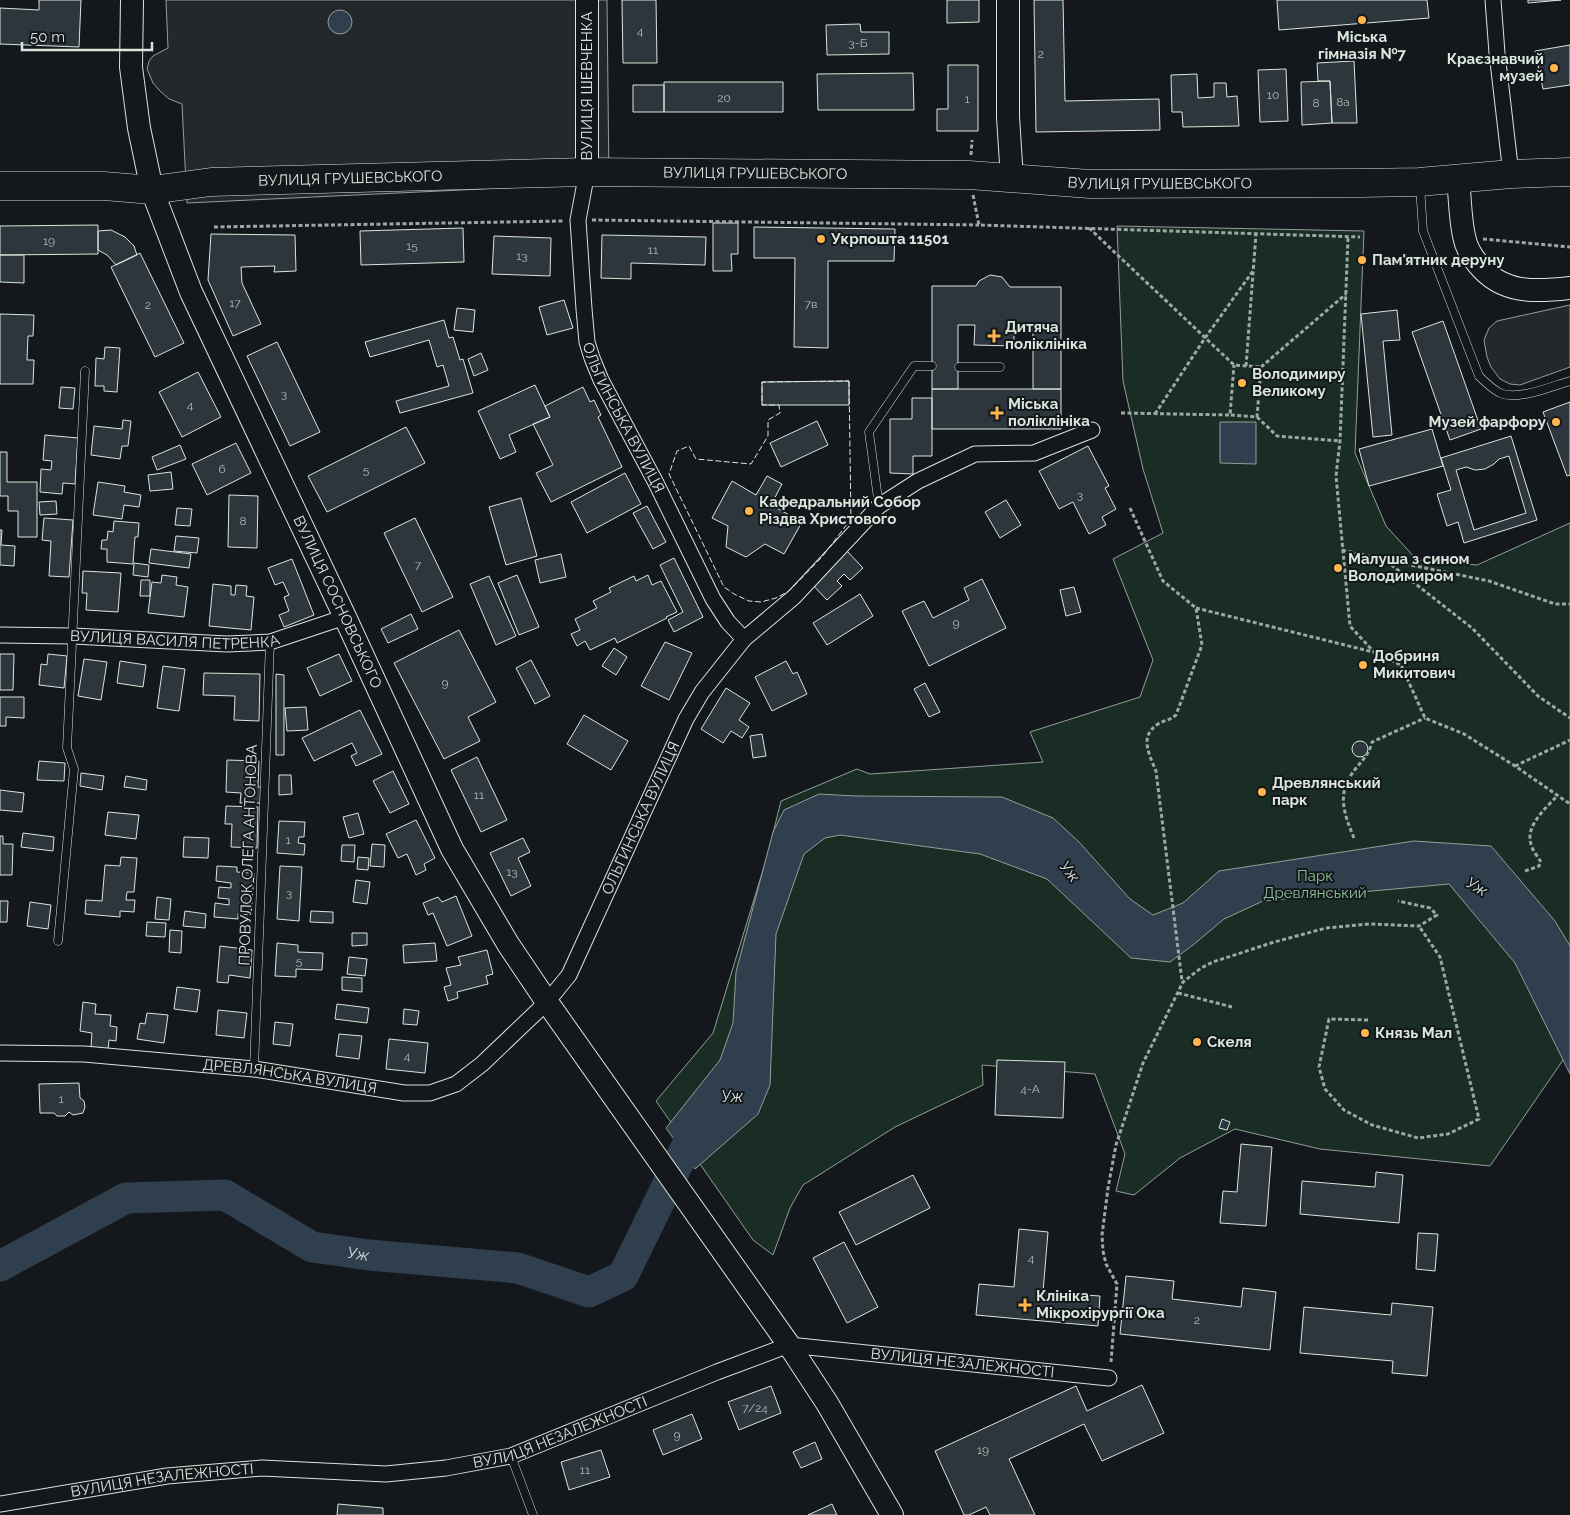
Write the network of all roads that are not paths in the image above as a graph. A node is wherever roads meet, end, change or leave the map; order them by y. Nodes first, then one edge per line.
1 (132, 0) edge
2 (587, 0) edge
3 (1008, 0) edge
4 (1493, 0) edge
5 (587, 172) junction
6 (1570, 172) edge
7 (1511, 174) junction
8 (1458, 178) junction
9 (1012, 179) junction
10 (1419, 182) junction
11 (0, 186) edge
12 (152, 190) junction
13 (1570, 288) edge
14 (932, 366) dead end
15 (959, 367) dead end
16 (1000, 367) dead end
17 (85, 371) dead end
18 (1570, 381) edge
19 (1092, 430) dead end
20 (880, 506) junction
21 (345, 616) junction
22 (0, 635) edge
23 (72, 636) junction
24 (744, 639) junction
25 (270, 642) junction
26 (58, 940) dead end
27 (547, 1002) junction
28 (0, 1052) edge
29 (254, 1069) junction
30 (789, 1345) junction
31 (1109, 1378) road end
32 (511, 1456) junction
33 (0, 1504) edge
34 (533, 1515) edge
35 (892, 1515) edge

1 - 12 street, ВУЛИЦЯ СОСНОВСЬКОГО
2 - 5 street, ВУЛИЦЯ ШЕВЧЕНКА
3 - 9 street
4 - 7 street
5 - 9 highway, ВУЛИЦЯ ГРУШЕВСЬКОГО
5 - 12 highway, ВУЛИЦЯ ГРУШЕВСЬКОГО
5 - 24 street, ОЛЬГИНСЬКА ВУЛИЦЯ
6 - 7 highway, ВУЛИЦЯ ГРУШЕВСЬКОГО
7 - 8 highway, ВУЛИЦЯ ГРУШЕВСЬКОГО
8 - 10 highway, ВУЛИЦЯ ГРУШЕВСЬКОГО
8 - 13 street
9 - 10 highway, ВУЛИЦЯ ГРУШЕВСЬКОГО
10 - 18 lane
11 - 12 highway, ВУЛИЦЯ ГРУШЕВСЬКОГО
12 - 21 street, ВУЛИЦЯ СОСНОВСЬКОГО
14 - 20 lane
15 - 16 lane
17 - 23 lane
19 - 20 street, ОЛЬГИНСЬКА ВУЛИЦЯ
20 - 24 street, ОЛЬГИНСЬКА ВУЛИЦЯ
21 - 25 street, ВУЛИЦЯ ВАСИЛЯ ПЕТРЕНКА
21 - 27 street, ВУЛИЦЯ СОСНОВСЬКОГО
22 - 23 street, ВУЛИЦЯ ВАСИЛЯ ПЕТРЕНКА
23 - 25 street, ВУЛИЦЯ ВАСИЛЯ ПЕТРЕНКА
23 - 26 lane
24 - 27 street, ОЛЬГИНСЬКА ВУЛИЦЯ
25 - 29 lane, ПРОВУЛОК ОЛЕГА АНТОНОВА
27 - 29 street, ДРЕВЛЯНСЬКА ВУЛИЦЯ
27 - 30 street, ВУЛИЦЯ СОСНОВСЬКОГО
28 - 29 street, ДРЕВЛЯНСЬКА ВУЛИЦЯ
30 - 31 street, ВУЛИЦЯ НЕЗАЛЕЖНОСТІ
30 - 32 street, ВУЛИЦЯ НЕЗАЛЕЖНОСТІ
30 - 35 street
32 - 33 street, ВУЛИЦЯ НЕЗАЛЕЖНОСТІ
32 - 34 lane

